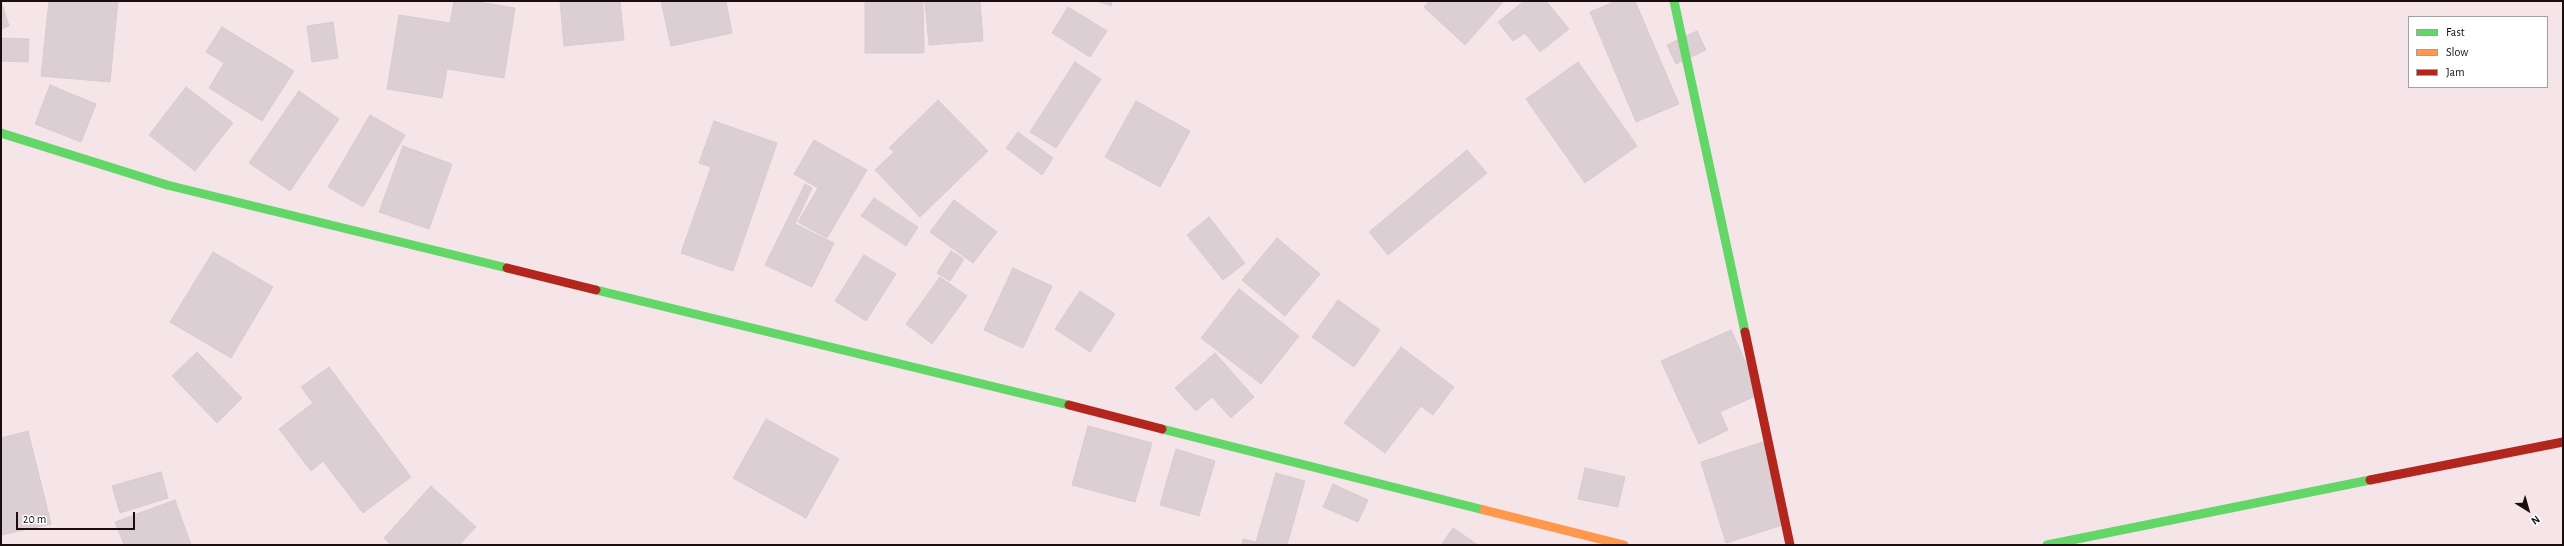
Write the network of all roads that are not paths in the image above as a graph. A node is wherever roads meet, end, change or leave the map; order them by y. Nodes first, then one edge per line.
1 (1674, 1) edge
2 (1, 133) edge
3 (2563, 442) edge
4 (1624, 545) edge
5 (1790, 545) edge
6 (2047, 545) edge

1 - 5 street
2 - 4 street
3 - 6 street

